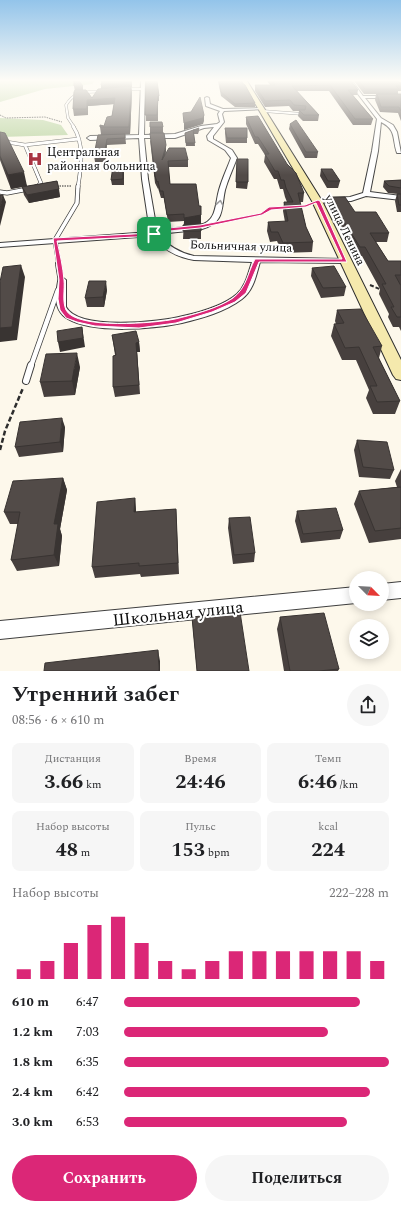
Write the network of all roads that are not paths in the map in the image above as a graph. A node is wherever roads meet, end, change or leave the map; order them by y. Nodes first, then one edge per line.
1 (67, 112) edge
2 (141, 112) edge
3 (222, 112) edge
4 (263, 112) edge
5 (286, 112) edge
6 (374, 112) edge
7 (303, 114) edge
8 (379, 119) junction
9 (218, 125) junction
10 (140, 136) junction
11 (90, 138) dead end
12 (78, 139) junction
13 (0, 141) edge
14 (25, 145) junction
15 (400, 153) edge
16 (0, 192) edge
17 (366, 194) junction
18 (401, 198) edge
19 (318, 201) junction
20 (154, 234) junction
21 (55, 240) junction
22 (0, 245) edge
23 (257, 260) junction
24 (345, 261) junction
25 (62, 280) junction
26 (401, 375) edge
27 (26, 381) road end
28 (401, 590) edge
29 (389, 591) edge
30 (349, 596) edge
31 (0, 630) edge

1 - 12 lane
2 - 10 street
3 - 9 street
4 - 19 street, улица Ленина
5 - 7 lane
6 - 8 street
8 - 15 street
8 - 17 street
9 - 10 street
20 -> 9 street
10 - 11 street
10 - 20 street
12 - 14 lane
12 - 21 lane
13 - 14 lane
14 - 16 lane
17 - 18 street
17 - 19 street
19 - 24 street, улица Ленина
20 - 21 street
20 - 23 street, Больничная улица
21 - 22 street
21 - 25 lane
23 - 24 street, Больничная улица
23 - 25 street
24 - 26 street, улица Ленина
25 - 27 lane
28 - 29 street
30 - 31 street, Школьная улица

